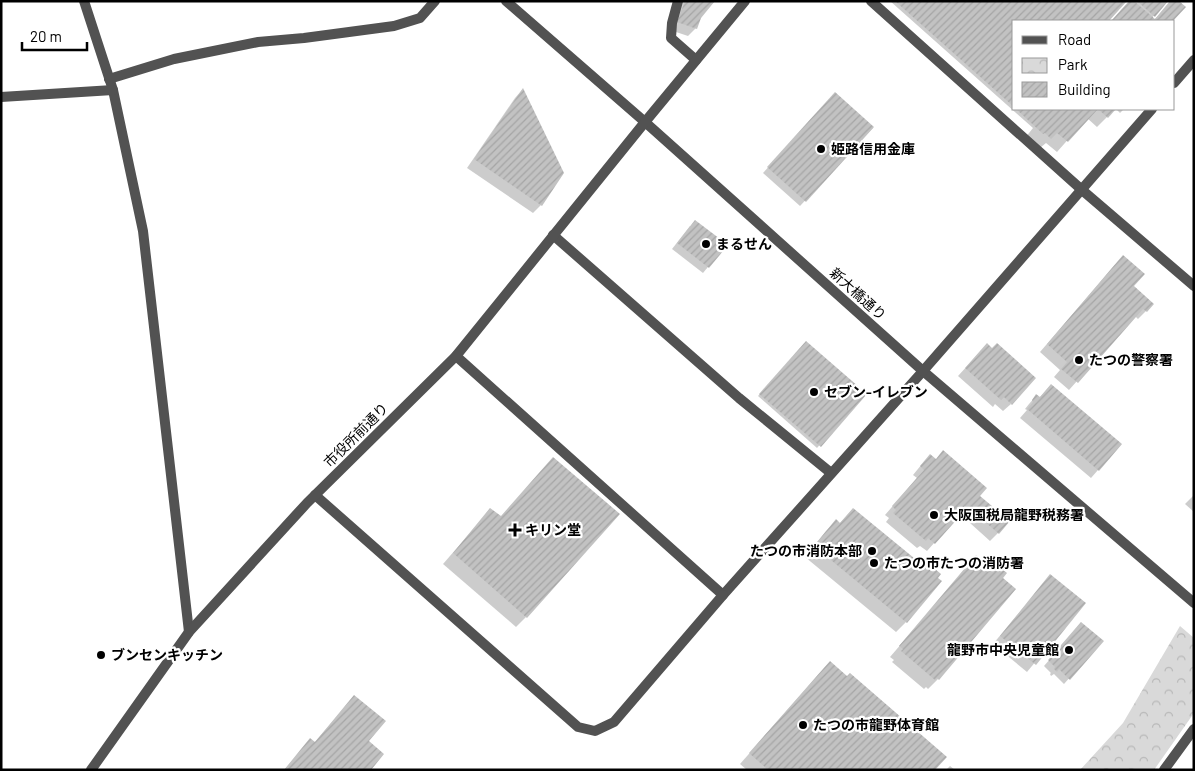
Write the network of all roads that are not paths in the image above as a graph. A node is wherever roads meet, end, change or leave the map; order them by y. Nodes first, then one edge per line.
1 (84, 1) edge
2 (435, 1) edge
3 (506, 1) edge
4 (678, 1) edge
5 (745, 1) edge
6 (871, 1) edge
7 (696, 60) junction
8 (1194, 60) edge
9 (109, 79) junction
10 (1175, 83) edge
11 (113, 90) junction
12 (1, 97) edge
13 (1151, 110) edge
14 (645, 122) junction
15 (1082, 190) junction
16 (553, 235) junction
17 (1194, 286) edge
18 (456, 356) junction
19 (923, 371) junction
20 (831, 473) junction
21 (315, 495) junction
22 (723, 595) junction
23 (1194, 603) edge
24 (189, 632) junction
25 (1194, 729) edge
26 (91, 770) edge
27 (1164, 770) edge

1 - 9 street
2 - 9 street
3 - 14 street, 新大橋通り
4 - 7 street
5 - 7 street, 市役所前通り
6 - 15 street
7 - 14 street, 市役所前通り
8 - 10 street
9 - 11 street
11 - 12 street
11 - 24 street
13 - 15 street
14 - 16 street, 市役所前通り
14 - 19 street, 新大橋通り
15 - 17 street
15 - 19 street
16 - 18 street, 市役所前通り
16 - 20 street
18 - 21 street, 市役所前通り
18 - 22 street
19 - 20 street
19 - 23 street, 新大橋通り
20 - 22 street
21 - 22 street
21 - 24 street, 市役所前通り
24 - 26 street, 市役所前通り
25 - 27 street

